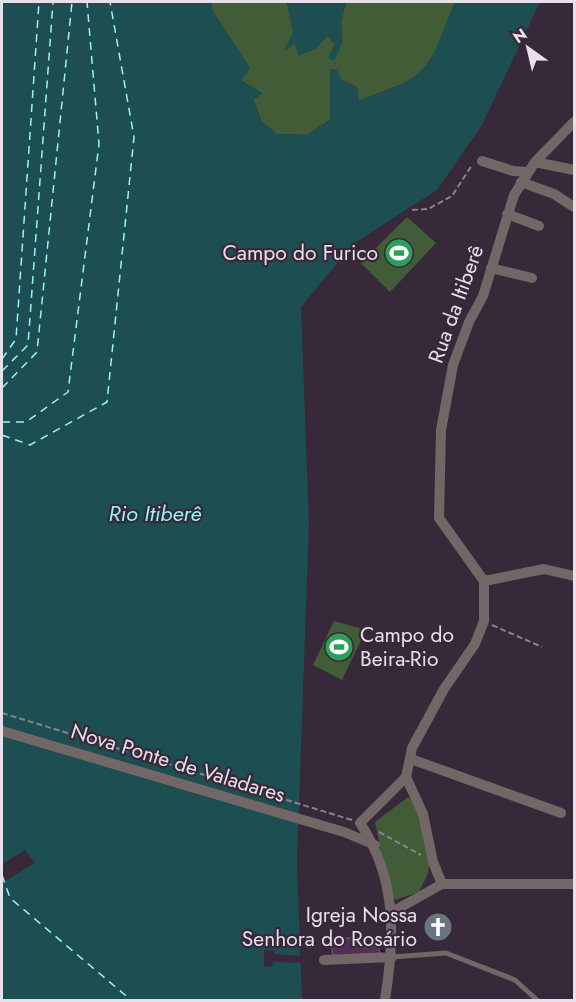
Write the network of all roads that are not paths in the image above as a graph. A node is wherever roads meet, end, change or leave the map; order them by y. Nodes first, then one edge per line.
1 (574, 122) edge
2 (482, 161) road end
3 (535, 162) junction
4 (574, 170) edge
5 (527, 172) junction
6 (520, 182) junction
7 (574, 207) edge
8 (507, 214) junction
9 (539, 226) dead end
10 (491, 268) junction
11 (532, 278) dead end
12 (574, 576) edge
13 (484, 581) junction
14 (2, 730) edge
15 (411, 759) junction
16 (406, 777) junction
17 (561, 813) dead end
18 (375, 844) junction
19 (441, 884) junction
20 (574, 884) edge
21 (392, 912) junction
22 (392, 957) junction
23 (324, 960) dead end
24 (384, 1000) edge
25 (537, 1000) edge

1 - 3 street, Rua da Itiberê
2 - 5 street
3 - 4 street
3 - 5 street, Rua da Itiberê
5 - 6 street, Rua da Itiberê
6 - 7 street
6 - 8 street, Rua da Itiberê
8 - 9 street
8 - 10 street, Rua da Itiberê
10 - 11 street
10 - 13 street, Rua da Itiberê
12 - 13 street
13 - 15 street
14 - 18 street, Nova Ponte de Valadares
15 - 16 street
15 - 17 street
16 - 18 street
16 - 19 street
18 - 21 street
19 - 20 street
19 - 21 street
21 - 22 street
22 - 23 street
22 - 24 street
22 - 25 lane

